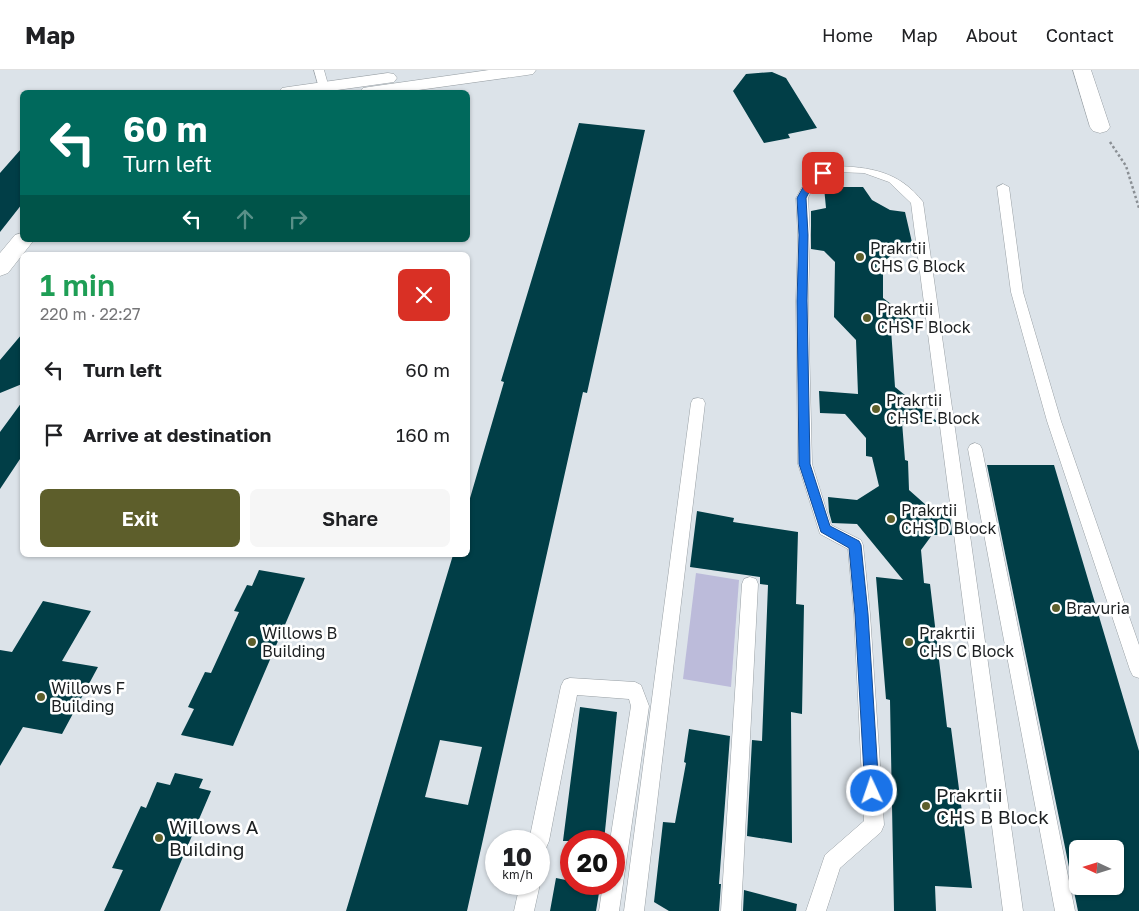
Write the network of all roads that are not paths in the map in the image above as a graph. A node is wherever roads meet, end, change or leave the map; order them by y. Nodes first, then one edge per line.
1 (319, 70) edge
2 (446, 70) edge
3 (527, 70) edge
4 (1082, 70) edge
5 (324, 88) junction
6 (306, 90) edge
7 (384, 90) edge
8 (1100, 127) road end
9 (1004, 187) dead end
10 (21, 242) edge
11 (0, 268) edge
12 (698, 403) dead end
13 (974, 449) dead end
14 (750, 584) dead end
15 (1139, 670) edge
16 (540, 830) edge
17 (621, 830) edge
18 (528, 895) edge
19 (611, 895) edge
20 (524, 911) edge
21 (609, 911) edge
22 (634, 911) edge
23 (731, 911) edge
24 (816, 911) edge
25 (1013, 911) edge
26 (1065, 911) edge

1 - 5 lane
2 - 5 street
3 - 7 street
4 - 8 street
5 - 6 street
9 - 15 lane
10 - 11 street
12 - 22 lane
13 - 26 lane
14 - 23 lane
16 - 17 lane
18 - 20 lane
19 - 21 lane
24 - 25 lane

